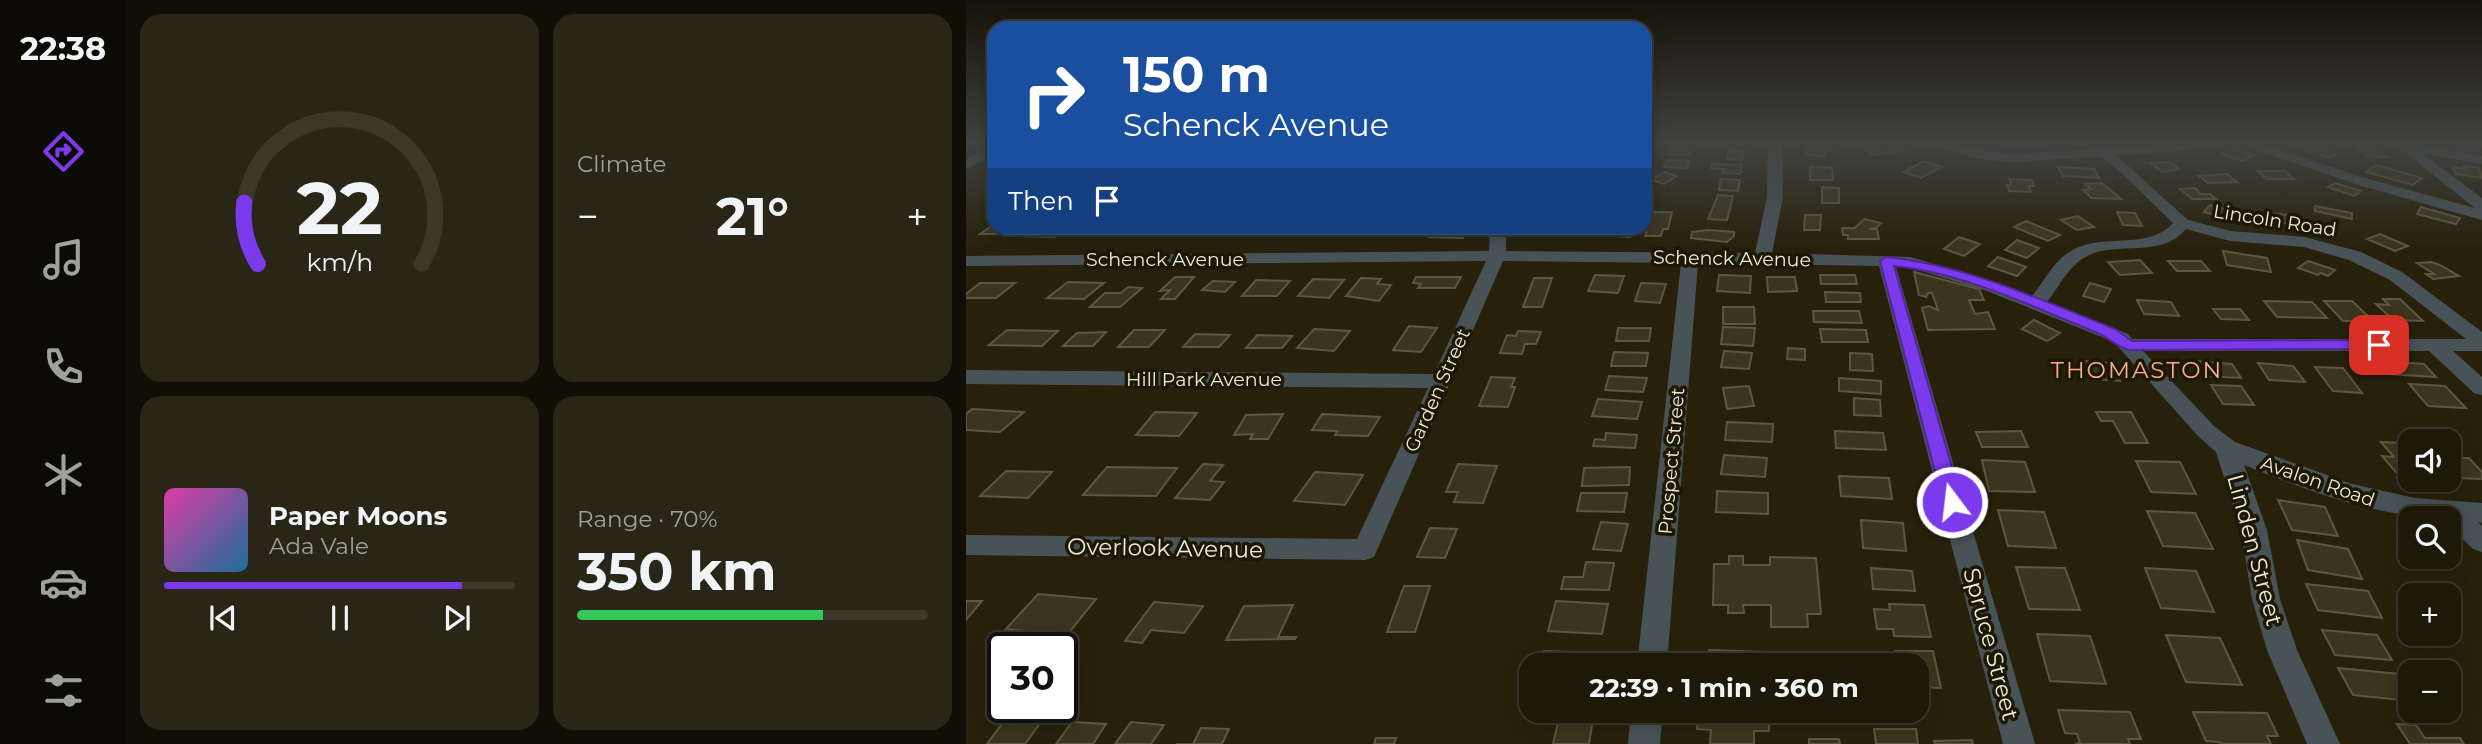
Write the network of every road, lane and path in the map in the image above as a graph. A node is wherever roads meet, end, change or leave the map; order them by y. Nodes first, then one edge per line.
1 (1775, 178) edge
2 (2134, 178) edge
3 (2348, 178) edge
4 (2445, 178) edge
5 (2478, 203) edge
6 (2443, 205) junction
7 (2482, 215) edge
8 (2182, 223) junction
9 (1498, 235) edge
10 (1497, 256) junction
11 (1690, 257) junction
12 (1762, 258) junction
13 (966, 261) edge
14 (1886, 261) junction
15 (2036, 303) junction
16 (2482, 343) edge
17 (2129, 345) junction
18 (2434, 345) junction
19 (966, 377) edge
20 (1441, 381) junction
21 (2482, 388) edge
22 (2227, 448) junction
23 (2402, 506) edge
24 (2461, 513) edge
25 (2482, 513) edge
26 (2461, 522) edge
27 (2482, 542) edge
28 (966, 545) edge
29 (1365, 550) joint
30 (1653, 653) edge
31 (1646, 723) edge
32 (1644, 744) edge
33 (2019, 744) edge
34 (2324, 744) edge

1 - 12 street
2 - 8 street, Lincoln Road
3 - 6 street
4 - 5 street
5 - 6 street
6 - 7 street
8 - 15 street
8 - 16 street, Lincoln Road
9 - 10 street, Garden Street
10 - 11 street, Schenck Avenue
10 - 13 street, Schenck Avenue
10 - 20 street, Garden Street
11 - 12 street, Schenck Avenue
11 - 30 street, Prospect Street
12 - 14 street, Schenck Avenue
14 - 15 street, Schenck Avenue
14 - 33 street, Spruce Street
15 - 17 street, Schenck Avenue
16 - 18 street, Schenck Avenue
17 - 18 street, Schenck Avenue
17 - 22 street, Linden Street
18 - 21 street
19 - 20 street, Hill Park Avenue
20 - 29 street, Garden Street
22 - 23 street, Avalon Road
22 - 34 street, Linden Street
24 - 25 street, Avalon Road
26 - 27 street
28 - 29 street, Overlook Avenue
31 - 32 street

